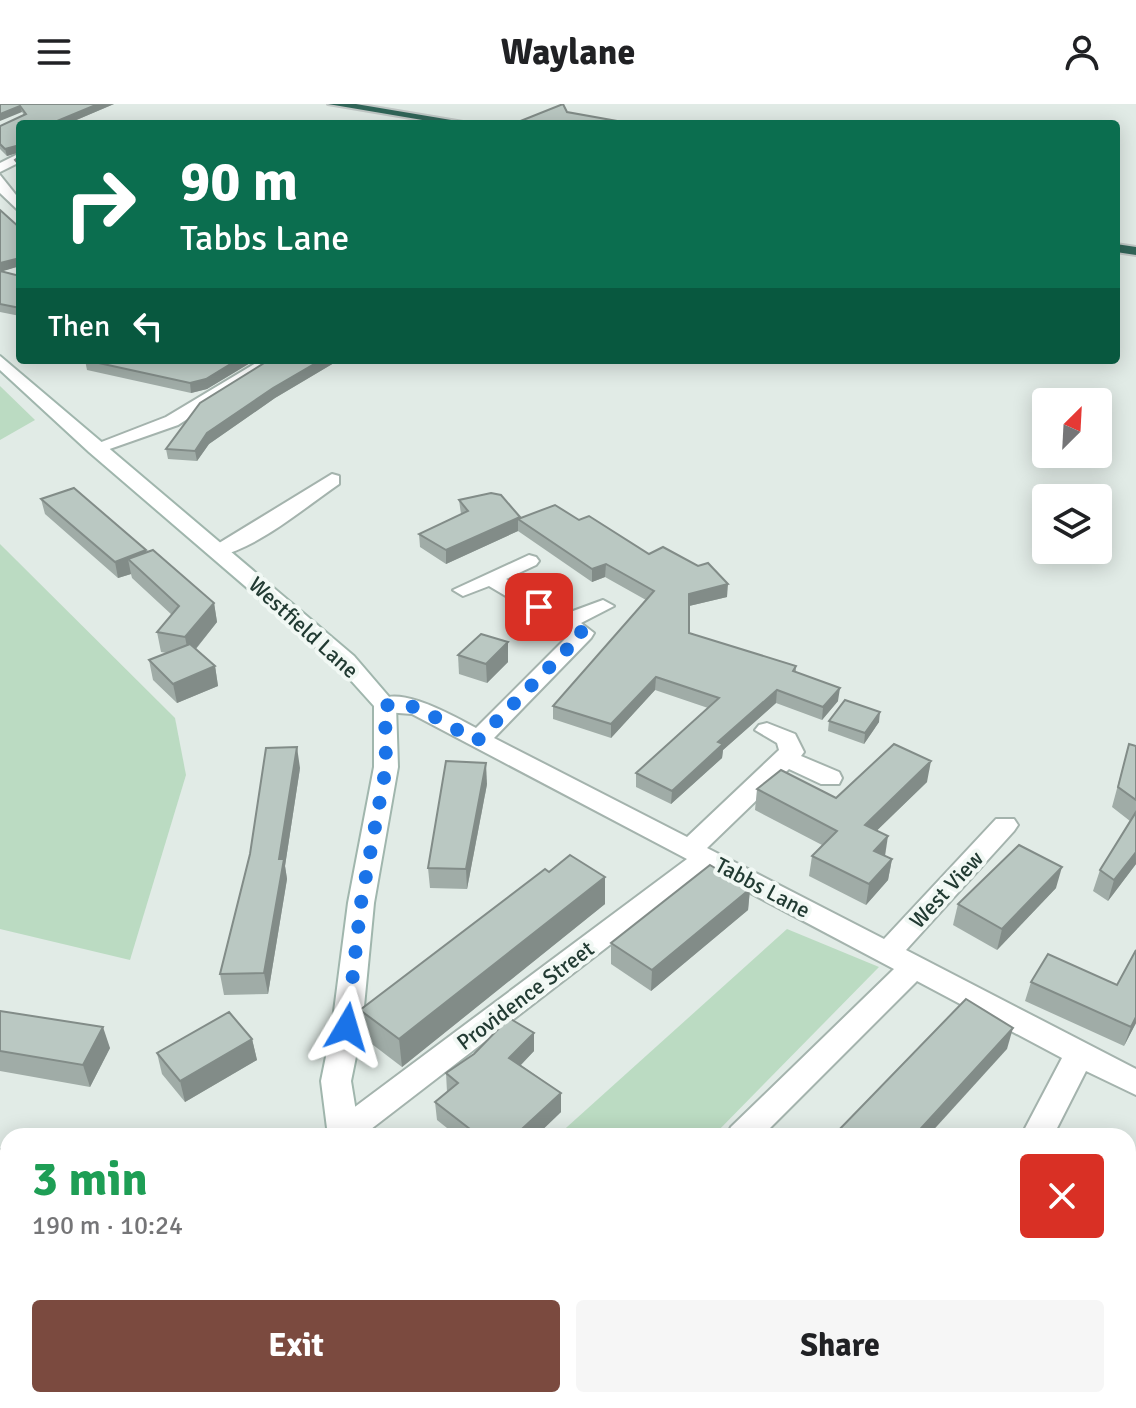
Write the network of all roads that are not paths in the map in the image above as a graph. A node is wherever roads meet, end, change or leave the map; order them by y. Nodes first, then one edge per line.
1 (333, 104) edge
2 (442, 120) edge
3 (0, 179) edge
4 (16, 203) edge
5 (0, 361) edge
6 (265, 364) edge
7 (95, 448) junction
8 (332, 480) dead end
9 (216, 551) junction
10 (529, 561) dead end
11 (490, 578) junction
12 (463, 590) dead end
13 (603, 606) dead end
14 (563, 622) junction
15 (385, 705) junction
16 (767, 730) dead end
17 (477, 741) junction
18 (789, 755) junction
19 (830, 778) dead end
20 (1005, 825) dead end
21 (699, 853) junction
22 (888, 952) junction
23 (914, 967) junction
24 (1079, 1055) junction
25 (1136, 1083) edge
26 (342, 1128) edge
27 (352, 1128) edge
28 (750, 1128) edge
29 (1041, 1128) edge

1 - 2 highway
3 - 4 street
5 - 7 street, Westfield Lane
6 - 7 street
7 - 9 street, Westfield Lane
8 - 9 street
9 - 15 street, Westfield Lane
10 - 11 street
11 - 12 street
11 - 14 street
13 - 14 street
14 - 17 street
15 - 17 street, Tabbs Lane
15 - 26 street
16 - 18 street
17 - 21 street, Tabbs Lane
18 - 19 street
18 - 21 street, Providence Street
20 - 22 street, West View
21 - 22 street, Tabbs Lane
21 - 27 street, Providence Street
22 - 23 street, Tabbs Lane
23 - 24 street, Tabbs Lane
23 - 28 street
24 - 25 street, Tabbs Lane
24 - 29 street

